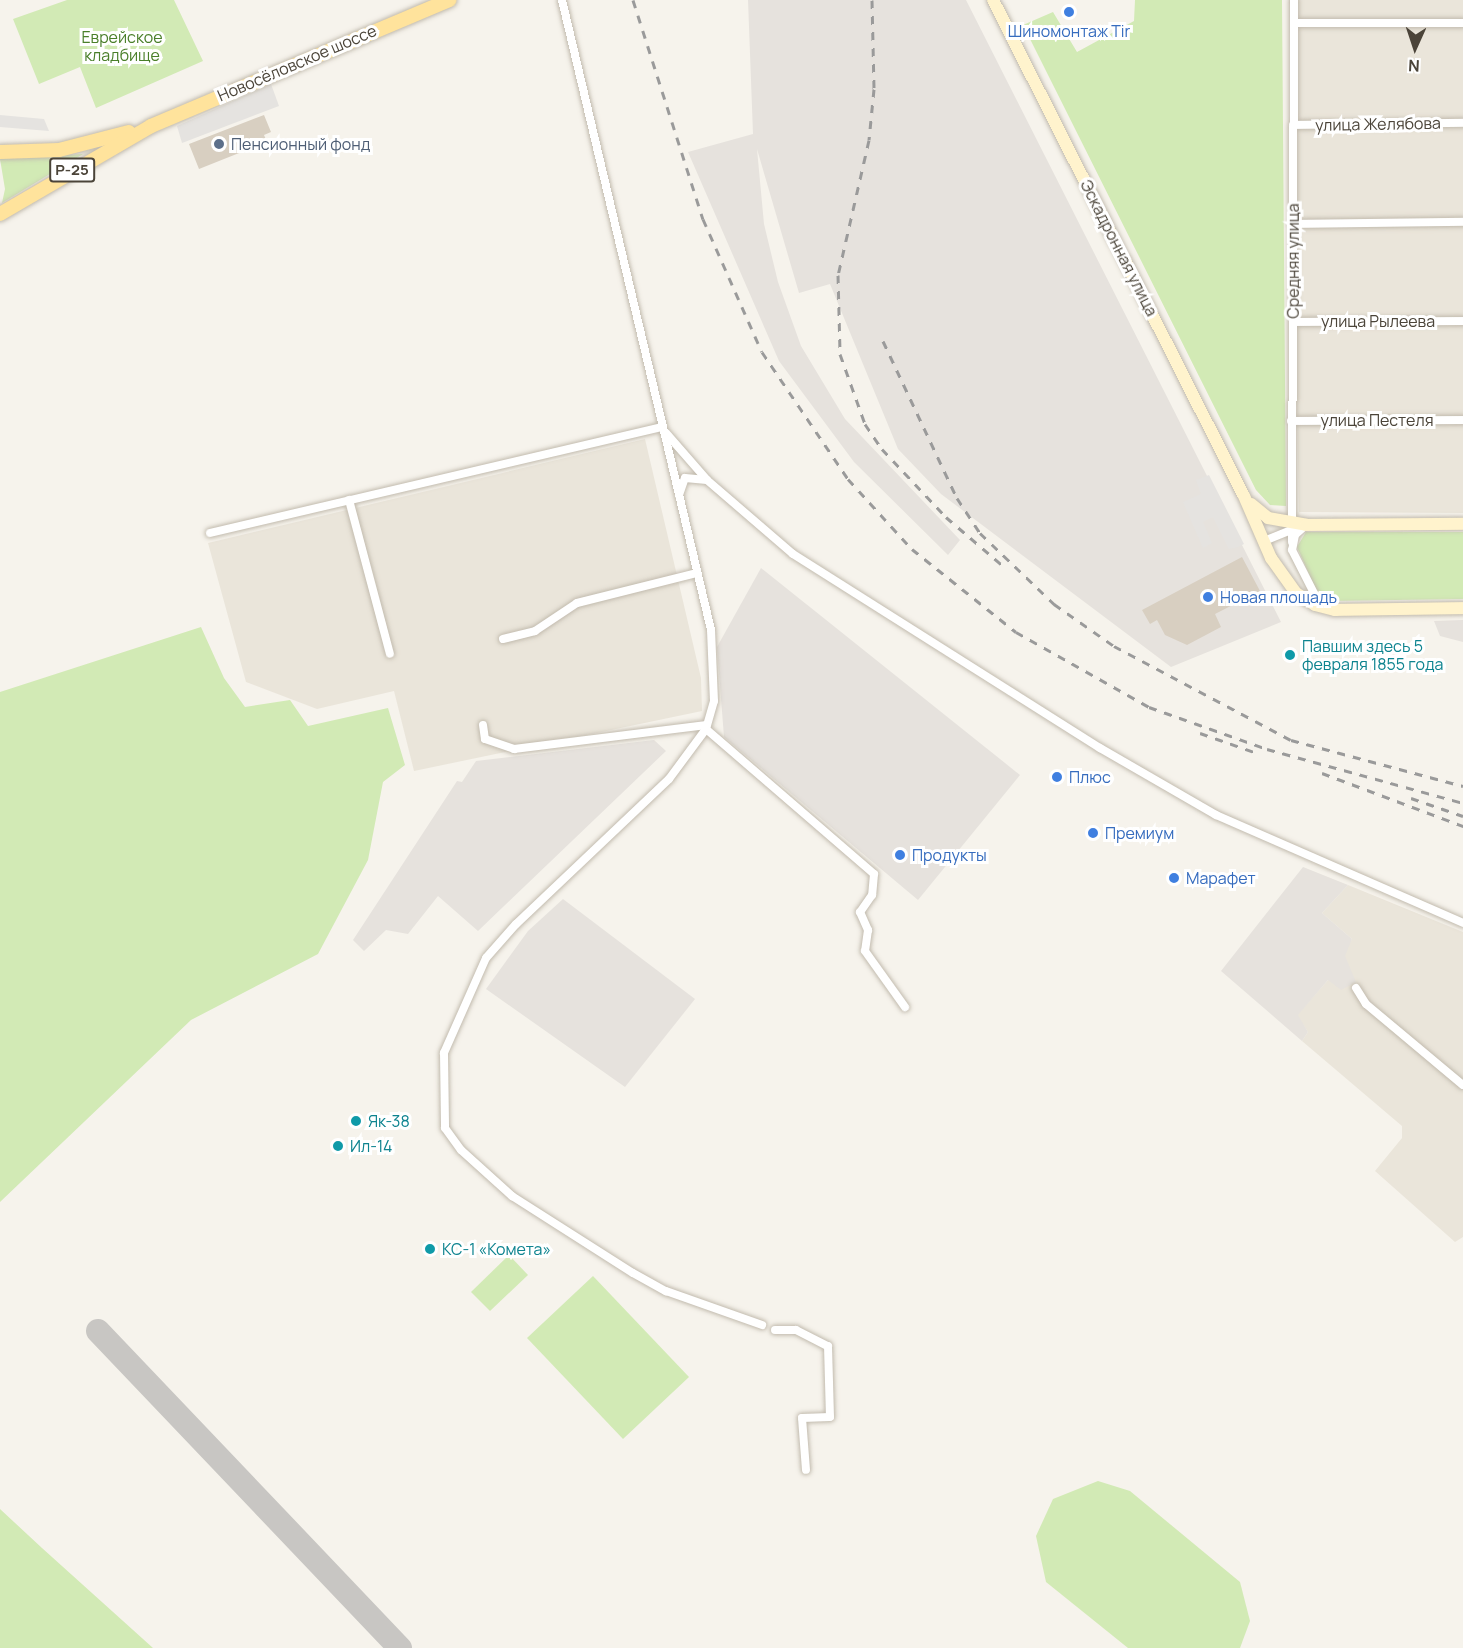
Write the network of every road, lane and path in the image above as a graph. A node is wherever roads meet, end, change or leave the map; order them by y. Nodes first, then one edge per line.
1 (450, 0) edge
2 (562, 0) edge
3 (993, 0) edge
4 (1294, 0) edge
5 (1294, 23) junction
6 (1463, 23) edge
7 (1463, 123) edge
8 (1293, 124) junction
9 (146, 128) junction
10 (0, 152) edge
11 (0, 214) edge
12 (1463, 222) edge
13 (1292, 224) junction
14 (1463, 321) edge
15 (1293, 322) junction
16 (1463, 420) edge
17 (1291, 421) junction
18 (662, 427) junction
19 (707, 480) junction
20 (1244, 496) junction
21 (349, 500) junction
22 (678, 500) junction
23 (1463, 524) edge
24 (1305, 525) junction
25 (1291, 526) junction
26 (210, 533) dead end
27 (1264, 541) junction
28 (1292, 542) junction
29 (696, 573) junction
30 (1321, 607) junction
31 (1463, 608) edge
32 (502, 639) dead end
33 (390, 654) dead end
34 (483, 725) dead end
35 (707, 727) junction
36 (1463, 923) edge
37 (1356, 988) dead end
38 (905, 1007) dead end
39 (1463, 1085) edge
40 (762, 1325) dead end
41 (775, 1330) dead end
42 (806, 1470) dead end

1 - 9 main road, Новосёловское шоссе / Р-25
2 - 18 street
3 - 20 main road, Эскадронная улица
4 - 5 street, Средняя улица
5 - 6 street
5 - 8 street, Средняя улица
7 - 8 street, улица Желябова
8 - 13 street, Средняя улица
9 - 10 main road, Новосёловское шоссе / Р-25
9 - 11 main road, Новосёловское шоссе / Р-25
12 - 13 street
13 - 15 street, Средняя улица
14 - 15 street, улица Рылеева
15 - 17 street, Средняя улица
16 - 17 street, улица Пестеля
17 - 25 street, Средняя улица
18 - 19 street
18 - 21 street
18 - 22 street
19 - 22 street
19 - 36 street
20 - 25 main road
20 - 27 main road, Эскадронная улица
21 - 26 street
21 - 33 street
22 - 29 street
23 - 24 main road
24 - 25 main road
24 - 28 street
25 - 27 street
25 - 28 street, Средняя улица
27 - 30 main road, Эскадронная улица
28 - 30 street, Средняя улица
29 - 32 street
29 - 35 street
30 - 31 main road
34 - 35 street
35 - 38 street
35 - 40 street
37 - 39 street
41 - 42 street

